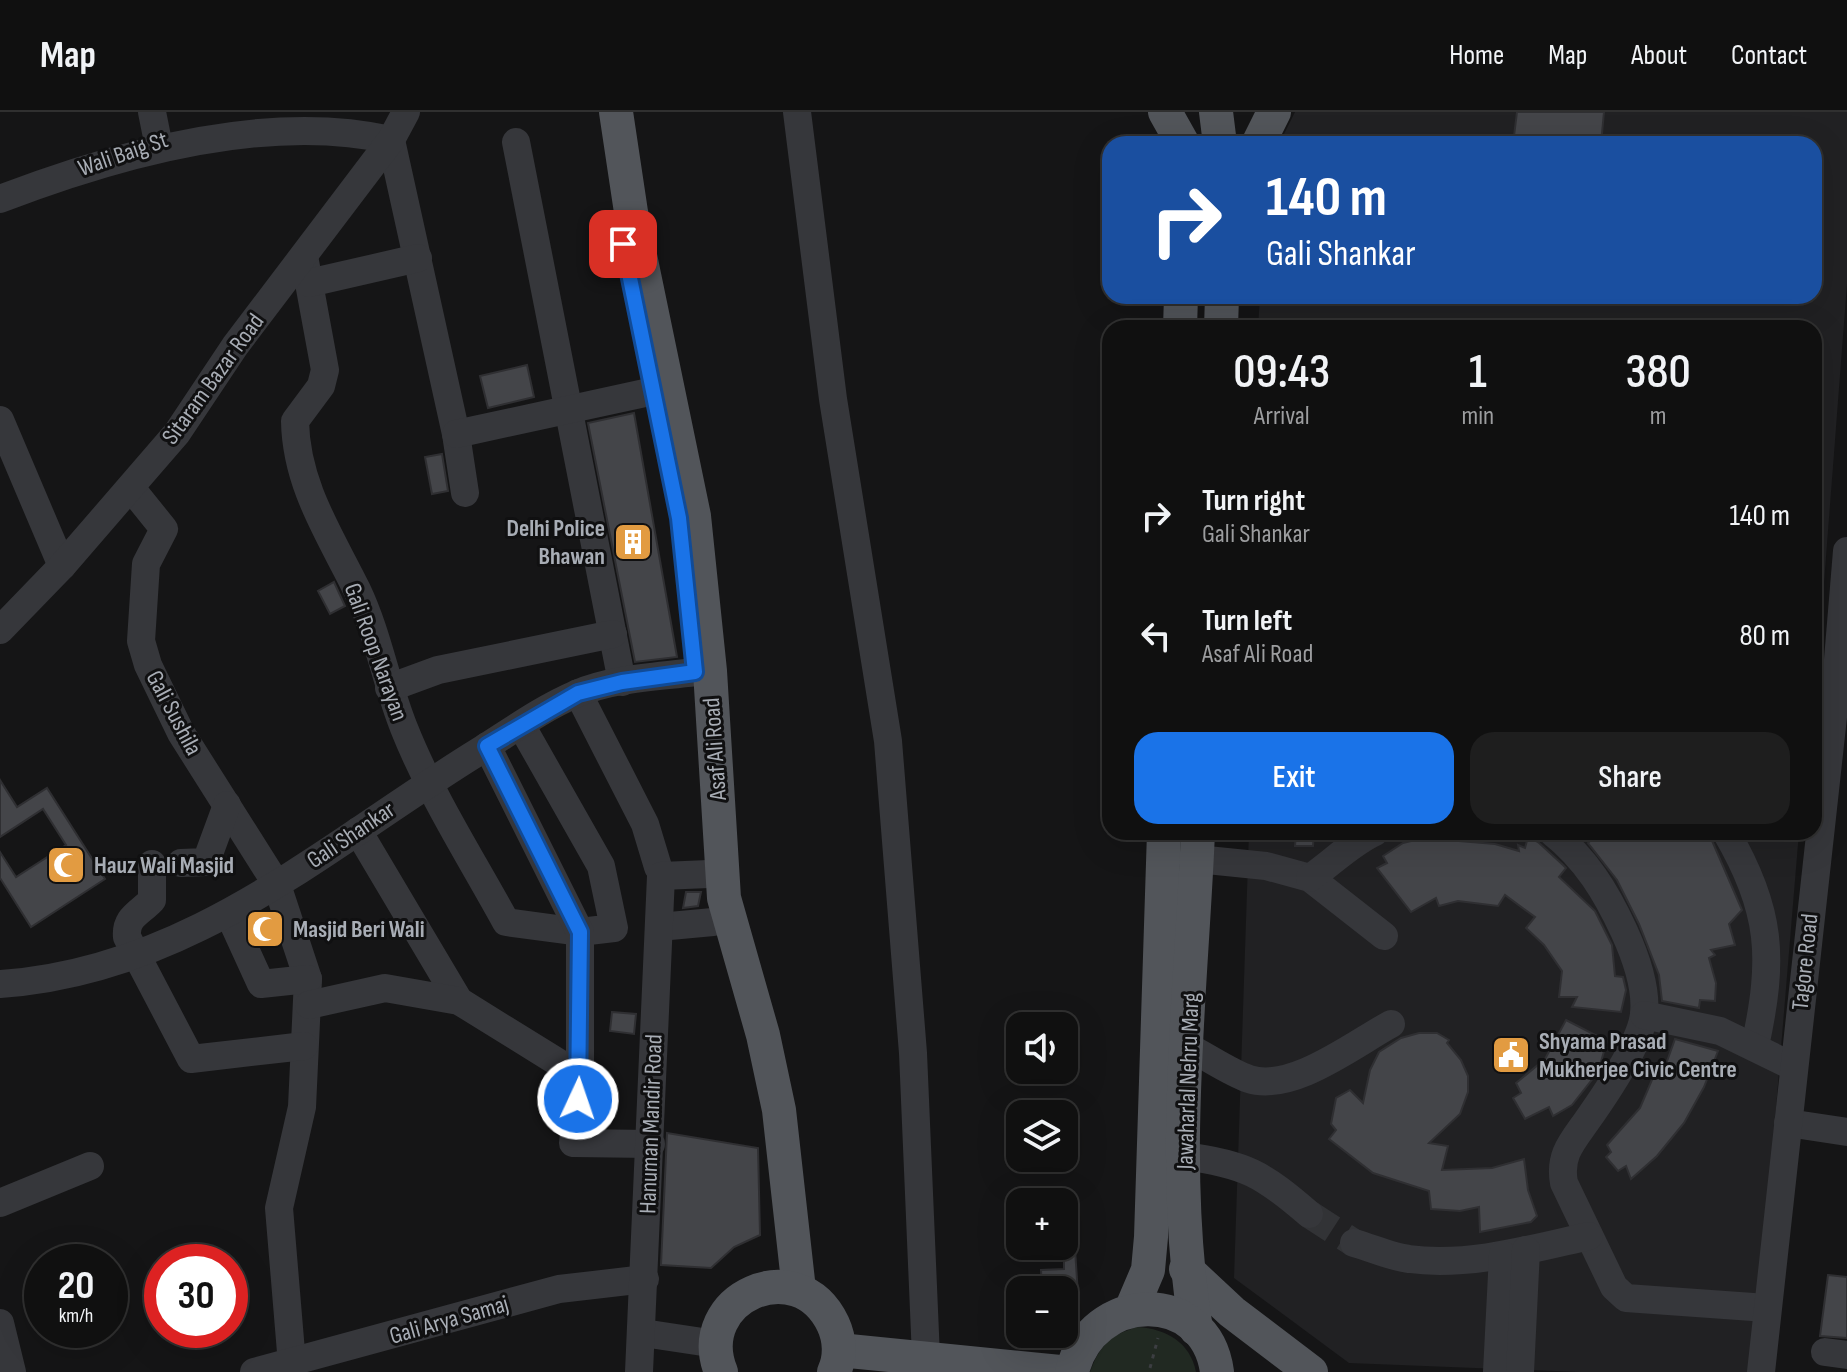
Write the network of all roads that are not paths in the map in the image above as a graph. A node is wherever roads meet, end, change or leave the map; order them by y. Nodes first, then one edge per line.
1 (152, 112) edge
2 (406, 112) edge
3 (598, 112) edge
4 (616, 112) edge
5 (797, 112) edge
6 (1165, 112) edge
7 (1181, 112) edge
8 (1216, 112) edge
9 (1274, 112) edge
10 (1179, 136) edge
11 (1183, 136) edge
12 (1219, 136) edge
13 (1262, 136) edge
14 (391, 140) junction
15 (158, 142) junction
16 (516, 142) dead end
17 (0, 199) edge
18 (418, 258) junction
19 (307, 270) junction
20 (654, 391) junction
21 (569, 408) junction
22 (0, 420) edge
23 (456, 434) junction
24 (131, 488) junction
25 (465, 493) dead end
26 (1847, 551) edge
27 (62, 566) junction
28 (1, 625) edge
29 (613, 634) junction
30 (695, 672) junction
31 (622, 682) junction
32 (389, 688) junction
33 (578, 693) junction
34 (1824, 708) edge
35 (521, 725) junction
36 (1822, 732) edge
37 (487, 746) junction
38 (429, 782) junction
39 (227, 805) junction
40 (358, 831) junction
41 (1164, 840) edge
42 (1357, 840) edge
43 (1562, 840) edge
44 (1731, 840) edge
45 (1813, 840) edge
46 (1198, 846) edge
47 (152, 864) dead end
48 (202, 869) dead end
49 (659, 872) junction
50 (709, 874) junction
51 (1310, 878) junction
52 (277, 885) junction
53 (229, 914) junction
54 (713, 922) junction
55 (659, 927) junction
56 (580, 932) junction
57 (1384, 936) dead end
58 (135, 955) junction
59 (0, 984) edge
60 (309, 992) junction
61 (459, 1001) junction
62 (1644, 1015) junction
63 (1391, 1024) dead end
64 (304, 1046) junction
65 (1755, 1046) junction
66 (1188, 1047) junction
67 (1794, 1067) junction
68 (580, 1076) junction
69 (1788, 1123) junction
70 (1847, 1132) edge
71 (651, 1144) junction
72 (1184, 1156) junction
73 (90, 1166) dead end
74 (0, 1203) edge
75 (1309, 1214) tunnel mouth
76 (1589, 1236) junction
77 (1354, 1243) tunnel mouth
78 (1514, 1252) junction
79 (1186, 1269) junction
80 (645, 1279) junction
81 (790, 1288) junction
82 (1767, 1308) junction
83 (1131, 1310) junction
84 (0, 1323) edge
85 (1196, 1329) junction
86 (643, 1333) junction
87 (926, 1357) junction
88 (718, 1358) edge
89 (836, 1361) edge
90 (292, 1364) junction
91 (12, 1372) edge
92 (254, 1372) edge
93 (639, 1372) edge
94 (1060, 1372) edge
95 (1072, 1372) edge
96 (1217, 1372) edge
97 (1311, 1372) edge
98 (1497, 1372) edge
99 (1520, 1372) edge
100 (1761, 1372) edge

1 - 15 street
2 - 14 street, Sitaram Bazar Road
3 - 20 main road, Asaf Ali Road
4 - 81 main road, Asaf Ali Road
5 - 87 street
6 - 10 main road
7 - 11 main road
8 - 12 main road
9 - 13 main road
14 - 15 street, Wali Baig St
14 - 18 street
14 - 19 street, Sitaram Bazar Road
15 - 17 street, Wali Baig St
16 - 21 street
18 - 19 street
18 - 23 street
19 - 24 street, Sitaram Bazar Road
19 - 32 street, Gali Roop Narayan
20 - 21 street
20 - 30 main road, Asaf Ali Road
21 - 23 street
21 - 29 street
22 - 27 street
23 - 25 street
24 - 27 street, Sitaram Bazar Road
24 - 39 street, Gali Sushila
26 - 34 street, Tagore Road
27 - 28 street, Sitaram Bazar Road
29 - 31 street
29 - 32 street
30 - 31 street, Gali Shankar
30 - 50 main road, Asaf Ali Road
31 - 33 street, Gali Shankar
32 - 38 street, Gali Roop Narayan
33 - 35 street, Gali Shankar
33 - 49 street, Hanuman Mandir Road
34 - 36 street, Tagore Road
35 - 37 street, Gali Shankar
35 - 56 street
37 - 38 street, Gali Shankar
37 - 56 street
38 - 40 street, Gali Shankar
38 - 56 street, Gali Roop Narayan
39 - 48 street
39 - 52 street, Gali Sushila
40 - 52 street, Gali Shankar
40 - 61 street
41 - 83 main road, Jawaharlal Nehru Marg
42 - 51 street
43 - 62 street
44 - 65 street
45 - 67 street, Tagore Road
46 - 51 street
46 - 66 main road, Jawaharlal Nehru Marg
47 - 58 street
49 - 50 street
49 - 55 street, Hanuman Mandir Road
50 - 54 main road, Asaf Ali Road
51 - 57 street
52 - 53 street, Gali Shankar
52 - 60 street, Gali Sushila
53 - 58 street, Gali Shankar
53 - 60 street
54 - 55 street
54 - 81 main road, Asaf Ali Road
55 - 71 street, Hanuman Mandir Road
56 - 68 street
58 - 59 street, Gali Shankar
58 - 64 street
60 - 61 street
60 - 64 street
61 - 68 street
62 - 65 street
62 - 76 street
63 - 66 street
64 - 90 street
65 - 67 street
66 - 72 main road, Jawaharlal Nehru Marg
67 - 69 street, Tagore Road
68 - 71 street
69 - 70 street
69 - 82 street, Tagore Road
71 - 80 street, Hanuman Mandir Road
72 - 75 street
72 - 79 main road, Jawaharlal Nehru Marg
73 - 74 street
76 - 78 street
76 - 82 street
77 - 78 street
78 - 98 street
78 - 99 street
79 - 85 main road, Jawaharlal Nehru Marg
79 - 97 main road
80 - 86 street, Hanuman Mandir Road
80 - 90 street, Gali Arya Samaj
81 - 88 main road
81 - 89 main road
82 - 100 street, Tagore Road
83 - 85 main road
83 - 95 main road
84 - 91 street
85 - 96 main road
86 - 88 street
86 - 93 street, Hanuman Mandir Road
87 - 89 main road
87 - 94 main road
90 - 92 street, Gali Arya Samaj

